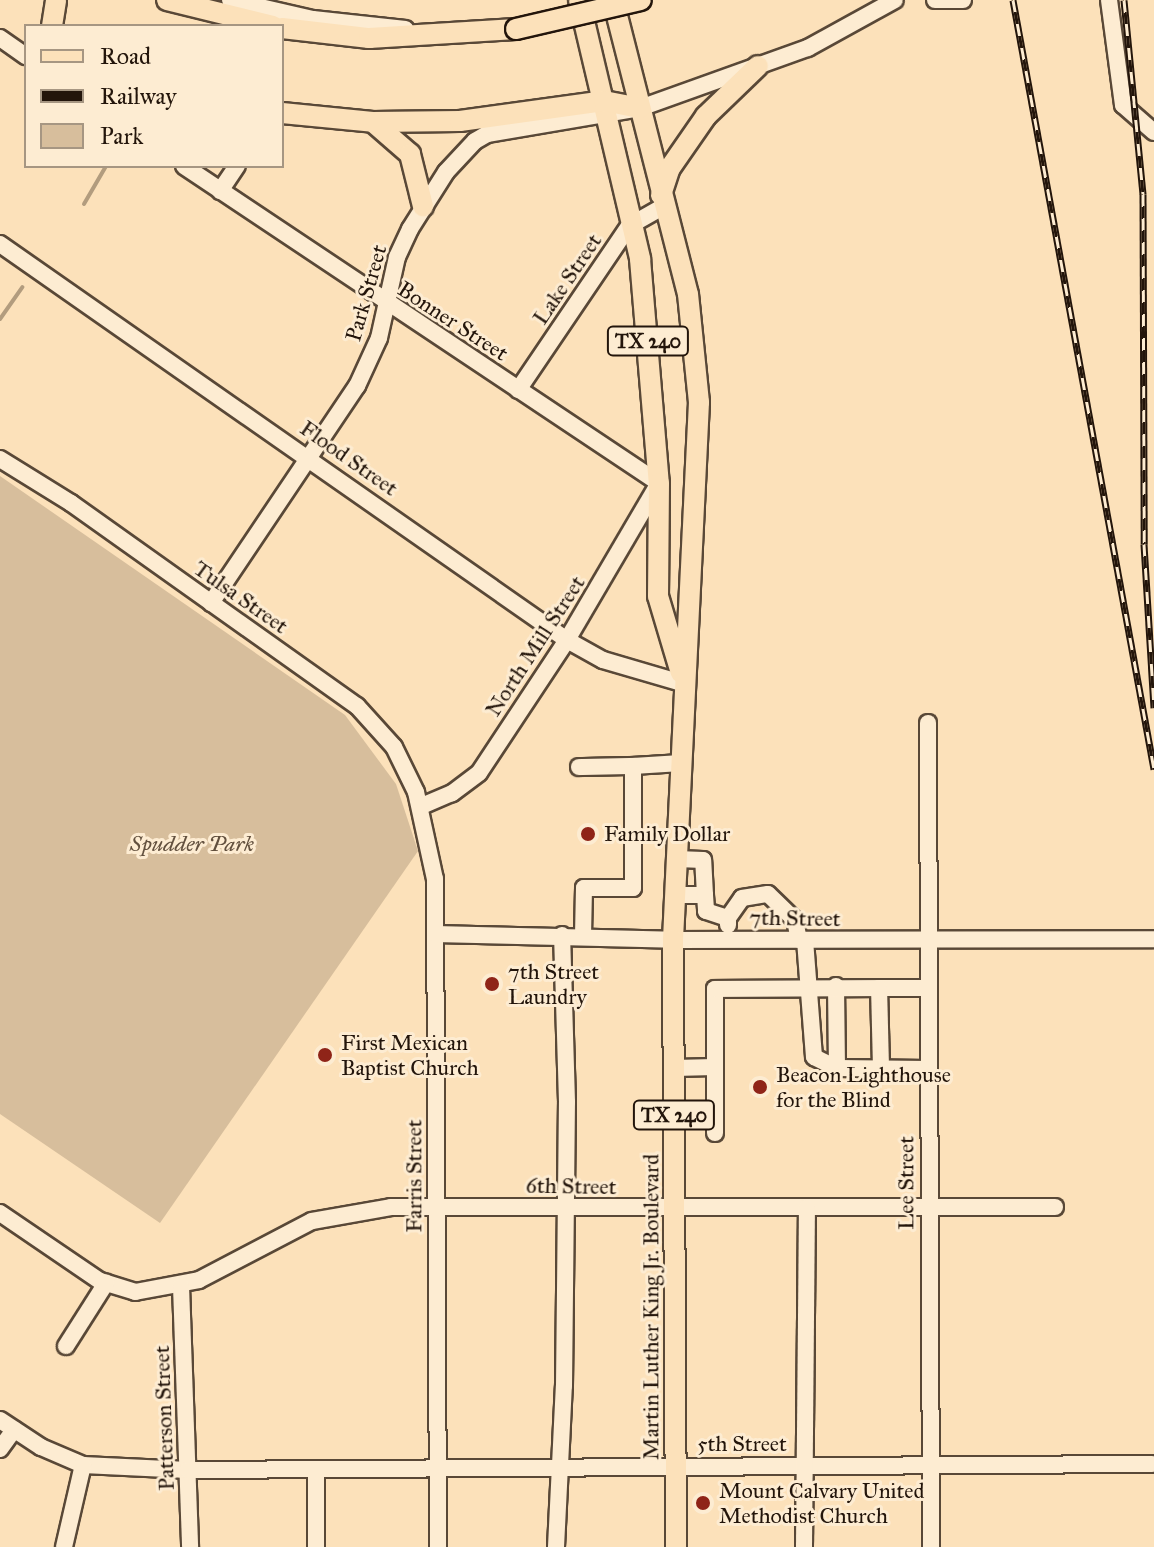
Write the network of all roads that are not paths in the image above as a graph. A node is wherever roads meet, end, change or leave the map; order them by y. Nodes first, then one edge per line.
1 (56, 0) edge
2 (167, 0) edge
3 (230, 0) edge
4 (579, 0) edge
5 (613, 0) edge
6 (641, 0) edge
7 (895, 0) edge
8 (935, 0) edge
9 (963, 0) edge
10 (1109, 0) edge
11 (52, 24) edge
12 (265, 24) edge
13 (284, 28) edge
14 (428, 31) junction
15 (0, 38) edge
16 (24, 55) edge
17 (758, 66) junction
18 (606, 108) junction
19 (640, 108) junction
20 (284, 113) edge
21 (373, 122) junction
22 (1154, 132) edge
23 (187, 168) edge
24 (236, 168) edge
25 (220, 191) junction
26 (663, 200) junction
27 (423, 206) junction
28 (629, 226) junction
29 (0, 244) edge
30 (389, 304) junction
31 (518, 390) junction
32 (309, 456) junction
33 (0, 459) edge
34 (659, 483) junction
35 (211, 603) junction
36 (567, 640) junction
37 (685, 684) junction
38 (928, 723) dead end
39 (681, 763) junction
40 (633, 766) junction
41 (579, 767) dead end
42 (421, 806) junction
43 (677, 859) junction
44 (675, 895) junction
45 (705, 895) junction
46 (728, 918) junction
47 (435, 934) junction
48 (562, 935) junction
49 (583, 936) junction
50 (728, 939) junction
51 (1154, 939) edge
52 (673, 940) junction
53 (802, 940) junction
54 (928, 941) junction
55 (809, 985) junction
56 (836, 986) junction
57 (879, 988) junction
58 (928, 988) junction
59 (715, 1067) junction
60 (674, 1068) junction
61 (837, 1068) junction
62 (881, 1068) junction
63 (928, 1069) junction
64 (715, 1133) dead end
65 (928, 1206) junction
66 (437, 1207) junction
67 (1055, 1207) dead end
68 (564, 1208) junction
69 (807, 1208) junction
70 (674, 1210) junction
71 (0, 1213) edge
72 (106, 1283) junction
73 (181, 1286) junction
74 (66, 1346) dead end
75 (7, 1425) edge
76 (0, 1449) edge
77 (1152, 1464) edge
78 (83, 1465) junction
79 (929, 1465) junction
80 (805, 1466) junction
81 (675, 1467) junction
82 (439, 1468) junction
83 (556, 1468) junction
84 (316, 1469) junction
85 (188, 1470) junction
86 (64, 1547) edge
87 (190, 1547) edge
88 (316, 1547) edge
89 (438, 1547) edge
90 (556, 1547) edge
91 (676, 1547) edge
92 (804, 1547) edge
93 (931, 1547) edge

1 - 11 main road
2 - 12 main road
3 - 14 street
4 - 18 main road, Martin Luther King Jr. Boulevard / TX 240
5 - 19 main road, Martin Luther King Jr. Boulevard / TX 240
6 - 14 main road, bridge
7 - 17 street
8 - 9 street
10 - 22 street
13 - 14 main road
15 - 16 street
17 - 19 street
17 - 26 main road
18 - 19 main road
18 - 21 main road
18 - 27 street, Park Street
18 - 28 main road, Martin Luther King Jr. Boulevard / TX 240
19 - 26 main road, Martin Luther King Jr. Boulevard / TX 240
20 - 21 main road
21 - 27 main road
23 - 25 street, Bonner Street
24 - 25 street
25 - 30 street, Bonner Street
26 - 28 street, Lake Street
26 - 37 main road, Martin Luther King Jr. Boulevard / TX 240
27 - 30 street, Park Street
28 - 31 street, Lake Street
28 - 34 main road, Martin Luther King Jr. Boulevard / TX 240
29 - 32 street, Flood Street
30 - 31 street, Bonner Street
30 - 32 street, Park Street
31 - 34 street, Bonner Street
32 - 35 street, Park Street
32 - 36 street, Flood Street
33 - 35 street, Tulsa Street
34 - 36 street, North Mill Street
34 - 37 main road, Martin Luther King Jr. Boulevard / TX 240
35 - 42 street, Tulsa Street
36 - 37 street, Flood Street
36 - 42 street, North Mill Street
37 - 39 main road, Martin Luther King Jr. Boulevard / TX 240
38 - 54 street, Lee Street
39 - 40 street
39 - 43 main road, Martin Luther King Jr. Boulevard / TX 240
40 - 41 street
40 - 49 street
42 - 47 street, Farris Street
43 - 44 main road, Martin Luther King Jr. Boulevard / TX 240
43 - 45 street
44 - 45 street
44 - 52 main road, Martin Luther King Jr. Boulevard / TX 240
45 - 46 street
46 - 50 street
46 - 53 street
47 - 48 street, 7th Street
47 - 66 street, Farris Street
48 - 49 street, 7th Street
48 - 68 street
49 - 52 street, 7th Street
50 - 52 street, 7th Street
50 - 53 street, 7th Street
51 - 54 street, 7th Street
52 - 60 main road, Martin Luther King Jr. Boulevard / TX 240
53 - 54 street, 7th Street
53 - 55 street
54 - 58 street, Lee Street
55 - 56 street
55 - 59 street
55 - 61 street
56 - 57 street
56 - 61 street
57 - 58 street
57 - 62 street
58 - 63 street, Lee Street
59 - 60 street
59 - 64 street
60 - 70 main road, Martin Luther King Jr. Boulevard / TX 240
61 - 62 street
62 - 63 street
63 - 65 street, Lee Street
65 - 67 street, 6th Street
65 - 69 street, 6th Street
65 - 79 street, Lee Street
66 - 68 street, 6th Street
66 - 73 street, 6th Street
66 - 82 street, Farris Street
68 - 70 street, 6th Street
68 - 83 street
69 - 70 street, 6th Street
69 - 80 street
70 - 81 main road, Martin Luther King Jr. Boulevard / TX 240
71 - 72 street
72 - 73 street, 6th Street
72 - 74 street
73 - 85 street, Patterson Street
75 - 76 street
75 - 78 street
77 - 79 street, 5th Street
78 - 85 street, 5th Street
78 - 86 street
79 - 80 street, 5th Street
79 - 93 street, Lee Street
80 - 81 street, 5th Street
80 - 92 street
81 - 83 street, 5th Street
81 - 91 main road, Martin Luther King Jr. Boulevard / TX 240
82 - 83 street, 5th Street
82 - 84 street, 5th Street
82 - 89 street, Farris Street
83 - 90 street
84 - 85 street, 5th Street
84 - 88 street
85 - 87 street, Patterson Street

